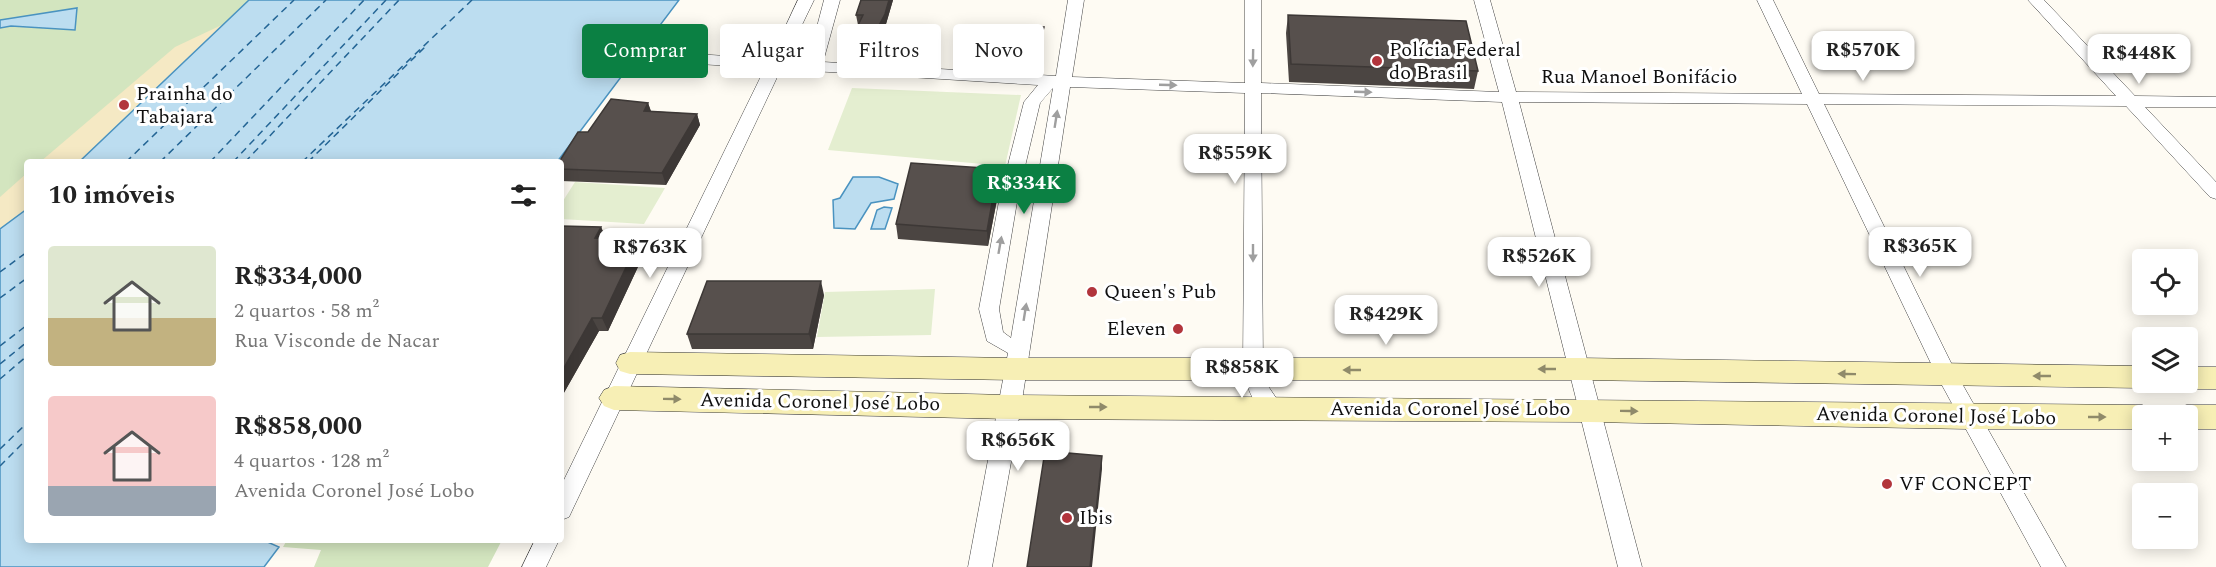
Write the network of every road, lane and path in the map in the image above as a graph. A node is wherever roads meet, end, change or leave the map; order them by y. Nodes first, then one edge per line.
1 (806, 0) edge
2 (832, 0) edge
3 (1076, 0) edge
4 (1253, 0) edge
5 (1482, 0) edge
6 (1765, 0) edge
7 (2036, 0) edge
8 (794, 24) edge
9 (825, 26) edge
10 (825, 68) edge
11 (768, 78) edge
12 (1056, 81) junction
13 (1252, 88) junction
14 (1509, 97) junction
15 (1812, 99) junction
16 (2130, 102) junction
17 (2216, 102) edge
18 (2216, 193) edge
19 (1017, 359) junction
20 (630, 363) junction
21 (1578, 369) junction
22 (1253, 370) junction
23 (1947, 376) junction
24 (2132, 377) edge
25 (2198, 378) edge
26 (2216, 378) edge
27 (614, 398) junction
28 (1010, 407) junction
29 (1272, 408) junction
30 (1588, 410) junction
31 (1968, 417) junction
32 (2132, 417) edge
33 (2198, 417) edge
34 (2216, 417) edge
35 (564, 504) edge
36 (546, 543) edge
37 (534, 567) edge
38 (980, 567) edge
39 (1630, 567) edge
40 (2054, 567) edge

1 - 8 street
2 - 9 street
3 - 12 street
4 -> 13 street
5 - 14 street
6 - 15 street
7 - 16 street
10 - 12 street, Rua Manoel Bonifácio
11 - 20 street
12 -> 13 street, Rua Manoel Bonifácio
19 -> 12 street
19 -> 12 street
13 -> 14 street, Rua Manoel Bonifácio
13 -> 22 street
14 - 15 street, Rua Manoel Bonifácio
14 - 21 street
15 - 16 street, Rua Manoel Bonifácio
15 - 23 street
16 - 17 street, Rua Manoel Bonifácio
16 - 18 street
19 - 20 street, Avenida Coronel José Lobo
19 - 22 street, Avenida Coronel José Lobo
19 - 28 street
20 - 27 street
21 -> 22 street, Avenida Coronel José Lobo
23 -> 21 street, Avenida Coronel José Lobo
21 - 30 street
22 - 29 street
24 -> 23 street, Avenida Coronel José Lobo
23 - 31 street
25 - 26 street
27 -> 28 street, Avenida Coronel José Lobo
27 - 35 street
28 -> 29 street, Avenida Coronel José Lobo
28 - 38 street
29 - 30 street, Avenida Coronel José Lobo
30 -> 31 street, Avenida Coronel José Lobo
30 - 39 street
31 -> 32 street, Avenida Coronel José Lobo
31 - 40 street
33 - 34 street
36 - 37 street

